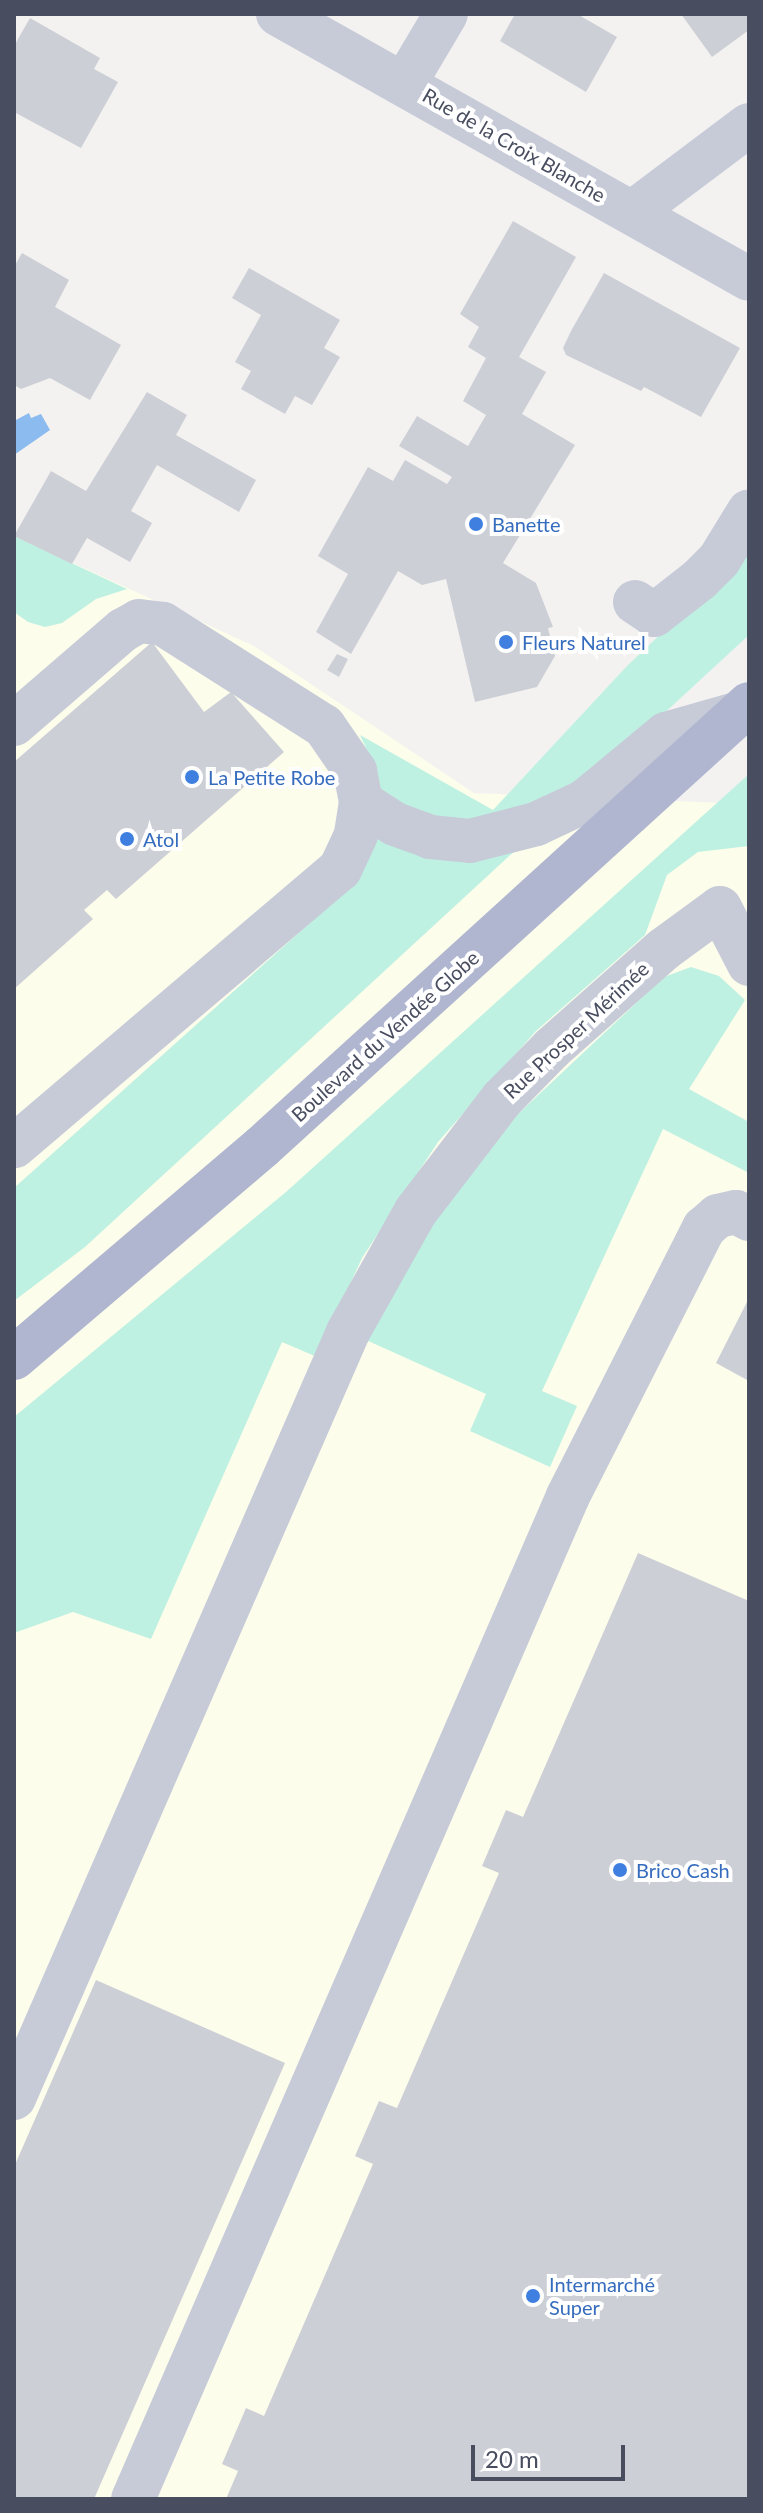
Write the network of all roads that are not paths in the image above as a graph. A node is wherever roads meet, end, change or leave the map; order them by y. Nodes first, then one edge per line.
1 (278, 14) edge
2 (446, 14) edge
3 (405, 83) junction
4 (749, 125) edge
5 (633, 212) junction
6 (749, 279) edge
7 (749, 511) edge
8 (635, 602) dead end
9 (744, 709) edge
10 (14, 724) edge
11 (361, 802) junction
12 (749, 964) edge
13 (14, 1146) edge
14 (749, 1219) edge
15 (14, 1358) edge
16 (14, 2098) edge
17 (133, 2499) edge

1 - 3 street, Rue de la Croix Blanche
2 - 3 street
3 - 5 street, Rue de la Croix Blanche
4 - 5 street
5 - 6 street, Rue de la Croix Blanche
7 - 8 street
9 - 11 street
9 - 15 main road, Boulevard du Vendée Globe
10 - 11 street
11 - 13 street
12 - 16 street, Rue Prosper Mérimée
14 - 17 street

